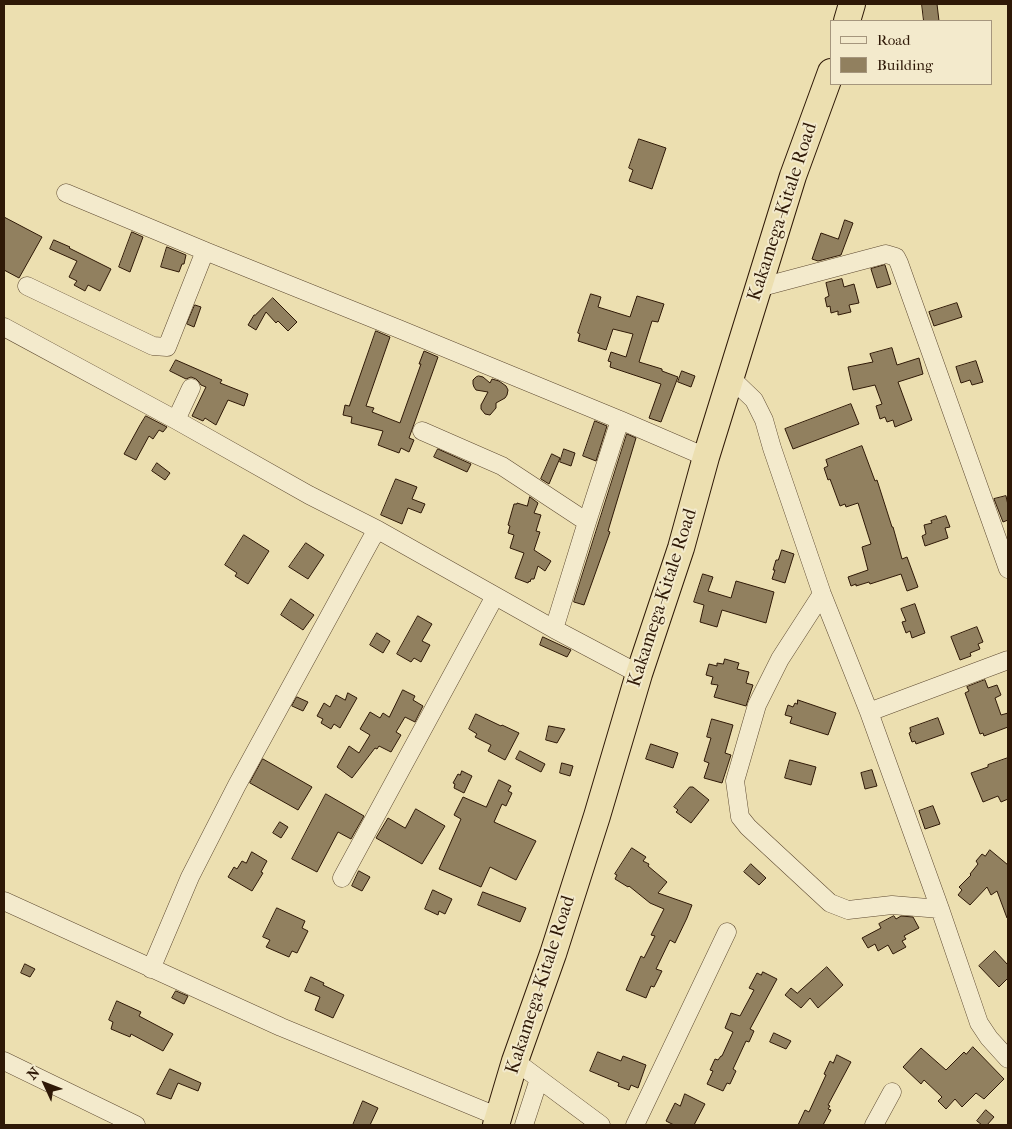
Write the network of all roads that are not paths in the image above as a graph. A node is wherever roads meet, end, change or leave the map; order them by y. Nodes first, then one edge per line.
1 (852, 4) edge
2 (847, 20) edge
3 (830, 75) edge
4 (66, 194) dead end
5 (206, 251) junction
6 (27, 286) dead end
7 (758, 288) junction
8 (4, 327) edge
9 (731, 378) junction
10 (191, 388) dead end
11 (176, 420) junction
12 (620, 420) junction
13 (422, 432) dead end
14 (706, 457) junction
15 (587, 522) junction
16 (378, 530) junction
17 (1008, 568) edge
18 (822, 594) junction
19 (494, 596) junction
20 (554, 629) junction
21 (1008, 660) edge
22 (639, 674) junction
23 (869, 712) junction
24 (342, 878) dead end
25 (4, 901) edge
26 (940, 909) junction
27 (727, 932) dead end
28 (151, 969) junction
29 (1008, 1058) edge
30 (4, 1061) edge
31 (515, 1061) junction
32 (539, 1079) junction
33 (892, 1092) dead end
34 (497, 1121) edge
35 (136, 1125) edge
36 (524, 1125) edge
37 (601, 1125) edge
38 (635, 1125) edge
39 (874, 1125) edge

1 - 2 highway
3 - 7 highway, Kakamega-Kitale Road
4 - 5 street
5 - 6 street
5 - 12 street
7 - 9 highway, Kakamega-Kitale Road
7 - 17 street
8 - 11 street
9 - 14 highway, Kakamega-Kitale Road
9 - 18 street
10 - 11 street
11 - 16 street
12 - 14 street
12 - 15 street
13 - 15 street
14 - 22 highway, Kakamega-Kitale Road
15 - 20 street
16 - 19 street
16 - 28 street
18 - 23 street
18 - 26 street
19 - 20 street
19 - 24 street
20 - 22 street
21 - 23 street
22 - 31 highway, Kakamega-Kitale Road
23 - 26 street
25 - 28 street
26 - 29 street
27 - 38 street
28 - 34 street
30 - 35 street
31 - 32 street
31 - 34 highway, Kakamega-Kitale Road
32 - 36 street
32 - 37 street
33 - 39 street

